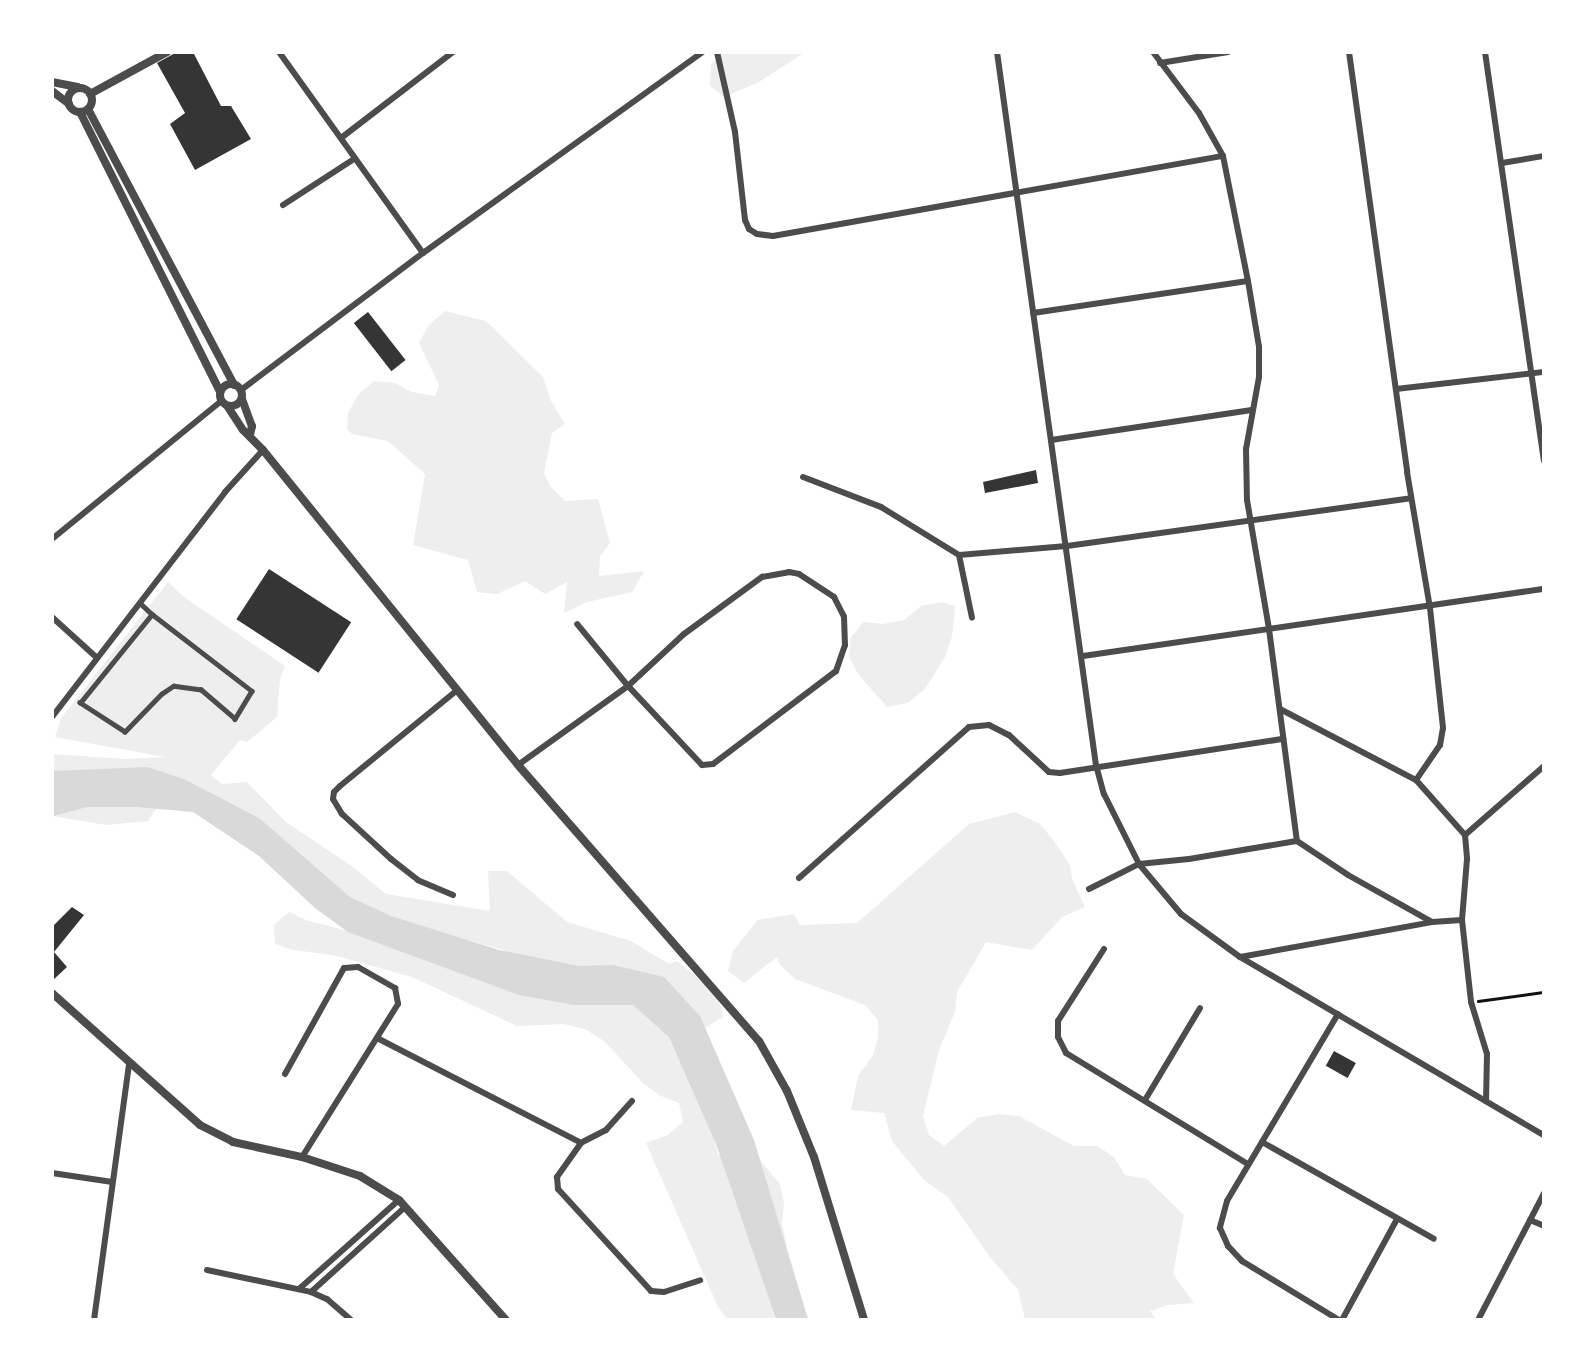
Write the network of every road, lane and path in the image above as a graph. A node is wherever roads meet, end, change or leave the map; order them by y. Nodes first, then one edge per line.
1 (167, 52) edge
2 (279, 52) edge
3 (453, 52) edge
4 (703, 52) edge
5 (717, 52) edge
6 (997, 52) edge
7 (1153, 52) edge
8 (1228, 52) edge
9 (1349, 52) edge
10 (1485, 52) edge
11 (1160, 62) junction
12 (52, 82) edge
13 (81, 88) junction
14 (52, 91) edge
15 (90, 93) junction
16 (69, 104) junction
17 (84, 110) junction
18 (341, 138) junction
19 (1223, 156) junction
20 (1544, 156) edge
21 (354, 159) junction
22 (1502, 163) junction
23 (1017, 192) junction
24 (283, 205) dead end
25 (423, 253) junction
26 (1248, 281) junction
27 (1033, 313) junction
28 (1544, 372) edge
29 (1531, 374) junction
30 (1396, 389) junction
31 (239, 391) junction
32 (223, 400) junction
33 (1252, 410) junction
34 (250, 435) junction
35 (1051, 440) junction
36 (263, 450) junction
37 (1544, 461) edge
38 (803, 477) dead end
39 (1411, 498) junction
40 (1250, 520) junction
41 (52, 539) edge
42 (1067, 546) junction
43 (958, 555) junction
44 (1544, 589) edge
45 (140, 603) junction
46 (1430, 608) junction
47 (152, 614) junction
48 (52, 617) edge
49 (972, 618) dead end
50 (577, 624) dead end
51 (1269, 629) junction
52 (1083, 656) junction
53 (97, 658) junction
54 (628, 686) junction
55 (456, 691) junction
56 (1280, 709) junction
57 (52, 717) edge
58 (1283, 739) junction
59 (518, 765) junction
60 (1096, 765) junction
61 (1544, 766) edge
62 (1416, 780) junction
63 (1465, 835) junction
64 (1297, 841) junction
65 (1139, 864) junction
66 (799, 878) dead end
67 (1089, 889) dead end
68 (453, 895) dead end
69 (1462, 920) junction
70 (1432, 922) junction
71 (1104, 949) dead end
72 (1240, 957) junction
73 (1544, 992) edge
74 (52, 993) edge
75 (1471, 1002) junction
76 (1200, 1008) dead end
77 (1338, 1014) junction
78 (377, 1038) junction
79 (129, 1064) junction
80 (285, 1073) dead end
81 (1145, 1100) junction
82 (632, 1101) dead end
83 (1486, 1101) junction
84 (1544, 1135) edge
85 (581, 1143) junction
86 (1265, 1143) junction
87 (302, 1157) junction
88 (1248, 1164) junction
89 (52, 1173) edge
90 (112, 1182) junction
91 (1544, 1194) edge
92 (399, 1200) junction
93 (405, 1207) junction
94 (1397, 1219) junction
95 (1530, 1220) junction
96 (1544, 1226) edge
97 (1434, 1239) dead end
98 (207, 1270) dead end
99 (700, 1280) dead end
100 (299, 1289) junction
101 (311, 1293) junction
102 (94, 1320) edge
103 (351, 1320) edge
104 (506, 1320) edge
105 (864, 1320) edge
106 (1341, 1320) edge
107 (1478, 1320) edge

1 - 15 street
2 - 18 street
3 - 18 street
4 - 25 street
5 - 23 street
6 - 23 street
7 - 11 street
8 - 11 street
9 - 30 street
10 - 22 street
11 - 19 street
12 - 13 street
13 - 15 street
13 - 16 street
14 - 16 street
15 - 17 street
16 - 17 street
17 - 31 street
17 - 32 street
18 - 21 street
19 - 23 street
19 - 26 street
20 - 22 street
21 - 24 street
21 - 25 street
22 - 29 street
23 - 27 street
25 - 31 street
26 - 27 street
26 - 33 street
27 - 35 street
28 - 29 street
29 - 30 street
29 - 37 street
30 - 39 street
31 - 32 street
31 - 32 street
31 - 34 street
32 - 34 street
32 - 41 street
33 - 35 street
33 - 40 street
34 - 36 street
35 - 42 street
36 - 45 street
36 - 55 street
38 - 43 street
39 - 40 street
39 - 46 street
40 - 42 street
40 - 51 street
42 - 43 street
42 - 52 street
43 - 49 street
44 - 46 street
45 - 47 street
45 - 53 street
46 - 51 street
46 - 62 street
47 - 47 street
48 - 53 street
50 - 54 street
51 - 52 street
51 - 56 street
52 - 60 street
53 - 57 street
54 - 54 street
54 - 59 street
55 - 59 street
55 - 68 street
56 - 58 street
56 - 62 street
58 - 60 street
58 - 64 street
59 - 105 street
60 - 65 street
60 - 66 street
61 - 63 street
62 - 63 street
63 - 69 street
64 - 65 street
64 - 70 street
65 - 67 street
65 - 72 street
69 - 70 street
69 - 75 street
70 - 72 street
71 - 81 street
72 - 77 street
73 - 75 path
74 - 79 street
75 - 83 street
76 - 81 street
77 - 83 street
77 - 86 street
78 - 80 street
78 - 85 street
78 - 87 street
79 - 87 street
79 - 90 street
81 - 88 street
82 - 85 street
83 - 84 street
85 - 99 street
86 - 88 street
86 - 94 street
87 - 92 street
88 - 106 street
89 - 90 street
90 - 102 street
91 - 95 street
92 - 93 street
92 - 100 street
93 - 101 street
93 - 104 street
94 - 97 street
94 - 106 street
95 - 96 street
95 - 107 street
98 - 100 street
100 - 101 street
101 - 103 street

